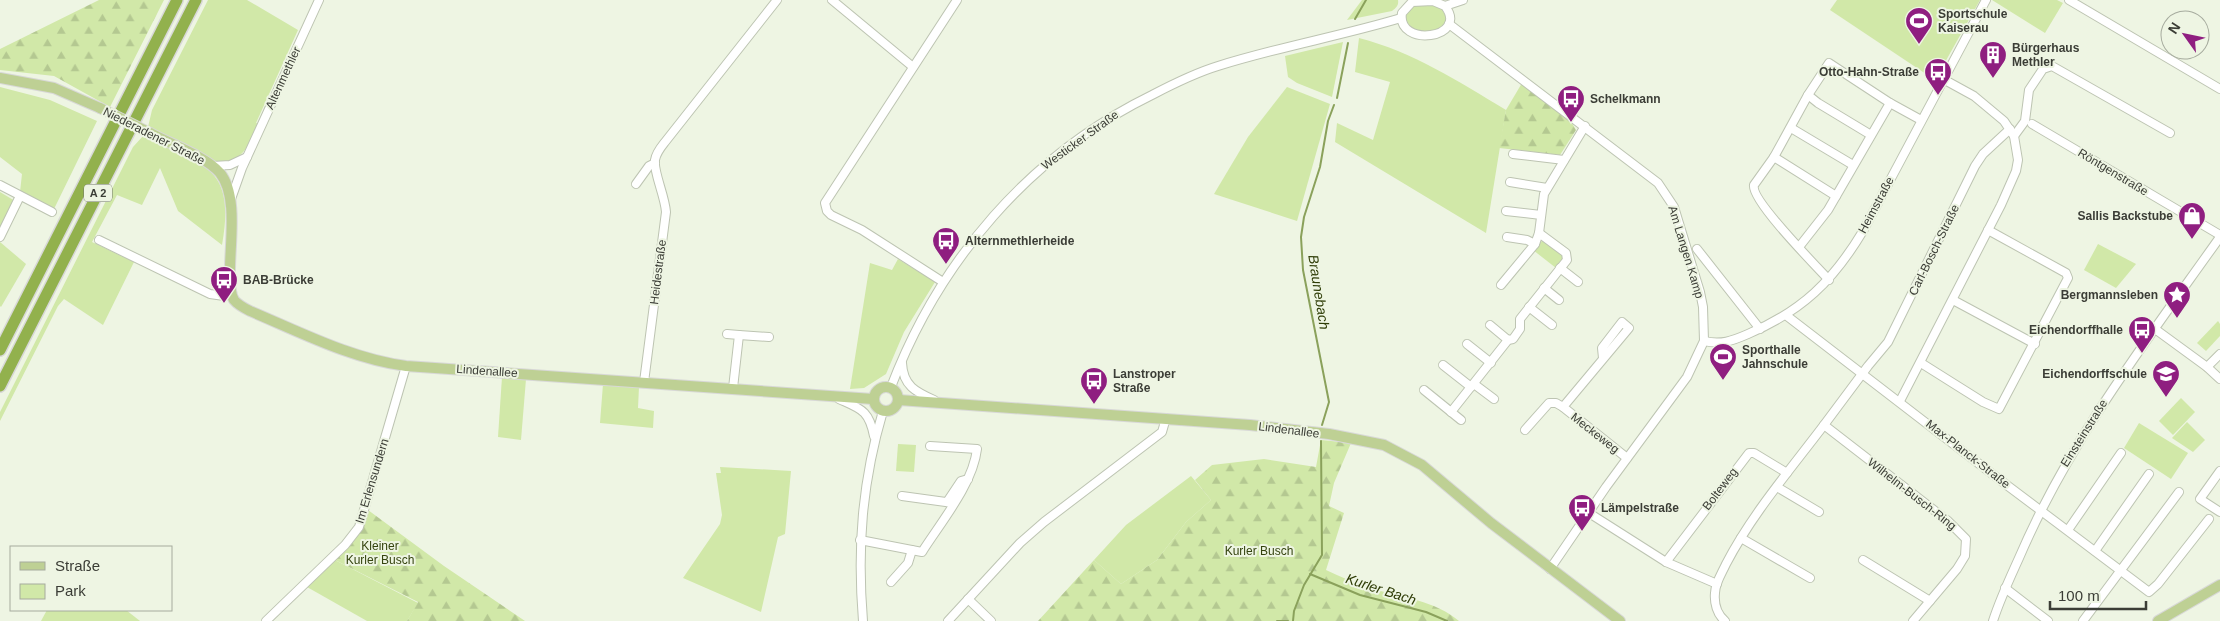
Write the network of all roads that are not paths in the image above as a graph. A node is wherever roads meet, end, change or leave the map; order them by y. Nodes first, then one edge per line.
1 (177, 0) edge
2 (196, 0) edge
3 (319, 0) edge
4 (777, 0) edge
5 (832, 0) edge
6 (957, 0) edge
7 (1415, 0) edge
8 (1463, 0) edge
9 (1986, 0) edge
10 (2069, 0) edge
11 (1445, 6) junction
12 (1401, 18) junction
13 (1449, 24) junction
14 (913, 67) junction
15 (0, 78) edge
16 (1943, 79) junction
17 (2220, 89) edge
18 (1808, 95) junction
19 (1890, 103) junction
20 (1921, 120) junction
21 (2032, 124) dead end
22 (1585, 126) junction
23 (1791, 128) junction
24 (2010, 128) junction
25 (2170, 133) dead end
26 (1870, 135) junction
27 (2014, 136) junction
28 (1513, 154) dead end
29 (247, 157) junction
30 (1774, 157) junction
31 (1564, 160) junction
32 (655, 163) junction
33 (1853, 165) junction
34 (213, 166) junction
35 (1510, 182) dead end
36 (636, 184) dead end
37 (0, 185) edge
38 (1547, 188) junction
39 (20, 196) junction
40 (1836, 196) junction
41 (231, 199) junction
42 (1506, 211) dead end
43 (52, 212) dead end
44 (1541, 215) junction
45 (1988, 230) junction
46 (1539, 233) junction
47 (2220, 236) edge
48 (0, 237) edge
49 (1507, 237) dead end
50 (99, 240) dead end
51 (1535, 244) junction
52 (1799, 247) junction
53 (1697, 249) dead end
54 (1560, 268) junction
55 (1829, 280) junction
56 (943, 282) junction
57 (1578, 282) dead end
58 (1501, 286) dead end
59 (1544, 288) junction
60 (232, 294) junction
61 (1559, 300) dead end
62 (1953, 300) junction
63 (1529, 307) junction
64 (1787, 316) junction
65 (1490, 325) dead end
66 (1552, 325) dead end
67 (1760, 329) junction
68 (2155, 329) junction
69 (727, 334) dead end
70 (738, 335) junction
71 (769, 336) dead end
72 (1508, 340) junction
73 (1704, 341) junction
74 (1467, 344) dead end
75 (2034, 344) junction
76 (0, 350) edge
77 (2220, 354) edge
78 (1603, 358) dead end
79 (902, 359) junction
80 (1491, 363) junction
81 (1920, 363) junction
82 (1443, 365) dead end
83 (406, 366) junction
84 (2207, 367) junction
85 (1862, 374) junction
86 (2220, 379) edge
87 (644, 382) junction
88 (1473, 385) junction
89 (0, 386) edge
90 (891, 387) junction
91 (734, 388) junction
92 (1424, 390) dead end
93 (835, 397) junction
94 (874, 399) junction
95 (1494, 399) dead end
96 (898, 400) junction
97 (1900, 401) junction
98 (940, 403) junction
99 (1563, 407) junction
100 (883, 411) junction
101 (1451, 412) junction
102 (1166, 418) junction
103 (1461, 420) dead end
104 (1824, 425) junction
105 (1526, 430) dead end
106 (875, 438) junction
107 (930, 446) dead end
108 (2121, 453) dead end
109 (1628, 458) junction
110 (2220, 471) edge
111 (1787, 473) junction
112 (2149, 474) dead end
113 (1777, 487) junction
114 (2179, 492) dead end
115 (902, 496) dead end
116 (950, 502) junction
117 (2040, 509) junction
118 (1819, 512) dead end
119 (2220, 512) edge
120 (1589, 513) junction
121 (2209, 519) dead end
122 (2068, 530) junction
123 (1741, 538) junction
124 (860, 540) junction
125 (912, 550) junction
126 (2095, 550) junction
127 (1863, 560) dead end
128 (1666, 562) junction
129 (1550, 569) junction
130 (2121, 571) junction
131 (1810, 578) dead end
132 (891, 582) dead end
133 (1716, 584) junction
134 (2220, 585) edge
135 (2006, 588) junction
136 (968, 599) junction
137 (1930, 601) junction
138 (1614, 619) edge
139 (266, 621) edge
140 (863, 621) edge
141 (948, 621) edge
142 (991, 621) edge
143 (1725, 621) edge
144 (1914, 621) edge
145 (1993, 621) edge
146 (2048, 621) edge
147 (2083, 621) edge
148 (2158, 621) edge

1 - 76 highway, A 2
2 - 89 highway, A 2
3 - 29 street, Altenmethler
4 - 32 street
5 - 14 street
6 - 14 street
7 - 11 street
7 - 12 street
8 - 11 street
9 - 16 street, Heimstraße
10 - 17 street
11 - 13 street
12 - 13 street
12 - 56 street, Westicker Straße
13 - 22 street, Am Langen Kamp
14 - 56 street
15 - 34 main road, Niederadener Straße, bridge
16 - 20 street, Heimstraße
16 - 24 street
18 - 19 street
18 - 23 street
18 - 26 street
19 - 20 street
19 - 26 street
20 - 55 street, Heimstraße
21 - 47 street, Röntgenstraße
22 - 31 street
22 - 73 street, Am Langen Kamp
23 - 30 street
23 - 33 street
24 - 27 street
24 - 85 street, Carl-Bosch-Straße
25 - 27 street
26 - 33 street
27 - 45 street
28 - 31 street
29 - 34 street
29 - 41 street, Altenmethler
30 - 40 street
30 - 52 street
31 - 38 street
32 - 36 street
32 - 87 street, Heidestraße
33 - 40 street
34 - 41 main road, Niederadener Straße
35 - 38 street
37 - 39 street
38 - 44 street
39 - 43 street
39 - 48 street
40 - 52 street
41 - 60 main road, Niederadener Straße
42 - 44 street
44 - 46 street
45 - 62 street
45 - 75 street
46 - 51 street
46 - 54 street
47 - 68 street, Einsteinstraße
49 - 51 street
50 - 60 street
51 - 58 street
52 - 55 street
53 - 67 street, Am Langen Kamp
54 - 57 street
54 - 59 street
55 - 64 street, Heimstraße
56 - 79 street, Westicker Straße
59 - 61 street
59 - 63 street
60 - 83 main road, Lindenallee
62 - 75 street
62 - 81 street
63 - 66 street
63 - 72 street
64 - 67 street, Heimstraße
64 - 85 street, Max-Planck-Straße
65 - 72 street
67 - 73 street, Heimstraße
68 - 84 street
68 - 117 street, Einsteinstraße
69 - 70 street
70 - 71 street
70 - 91 street
72 - 80 street
73 - 109 street, Am Langen Kamp
74 - 80 street
75 - 81 street
77 - 84 street
78 - 99 street, Meckeweg
79 - 90 street, Westicker Straße
79 - 98 street
80 - 88 street
81 - 97 street
82 - 88 street
83 - 87 main road, Lindenallee
83 - 139 street, Im Erlensundern
84 - 86 street
85 - 97 street, Max-Planck-Straße
85 - 104 street
87 - 91 main road, Lindenallee
88 - 95 street
88 - 101 street
90 - 94 main road
90 - 96 main road
91 - 93 main road, Lindenallee
92 - 101 street
93 - 94 main road, Lindenallee
93 - 106 street, Lindenallee
94 - 100 main road
96 - 98 main road, Lindenallee
96 - 100 main road
97 - 117 street, Max-Planck-Straße
98 - 102 main road, Lindenallee
99 - 105 street, Meckeweg
99 - 109 street, Meckeweg
100 - 106 street
101 - 103 street
102 - 129 main road, Lindenallee
102 - 136 street
104 - 111 street
104 - 137 street, Wilhelm-Busch-Ring
106 - 124 street
107 - 116 street
108 - 122 street
109 - 120 street, Am Langen Kamp
110 - 119 street
111 - 113 street
111 - 128 street, Bolteweg
112 - 126 street
113 - 118 street
113 - 123 street
114 - 130 street
115 - 116 street
116 - 125 street
117 - 122 street, Max-Planck-Straße
117 - 135 street, Einsteinstraße
120 - 128 street
120 - 129 street, Am Langen Kamp
121 - 130 street, Max-Planck-Straße
122 - 126 street, Max-Planck-Straße
123 - 131 street
123 - 133 street
124 - 125 street
124 - 140 street
125 - 132 street
126 - 130 street, Max-Planck-Straße
127 - 137 street
128 - 133 street
129 - 138 main road, Lindenallee
130 - 147 street
133 - 143 street
134 - 148 main road
135 - 145 street, Einsteinstraße
135 - 146 street
136 - 141 street
136 - 142 street
137 - 144 street, Wilhelm-Busch-Ring

